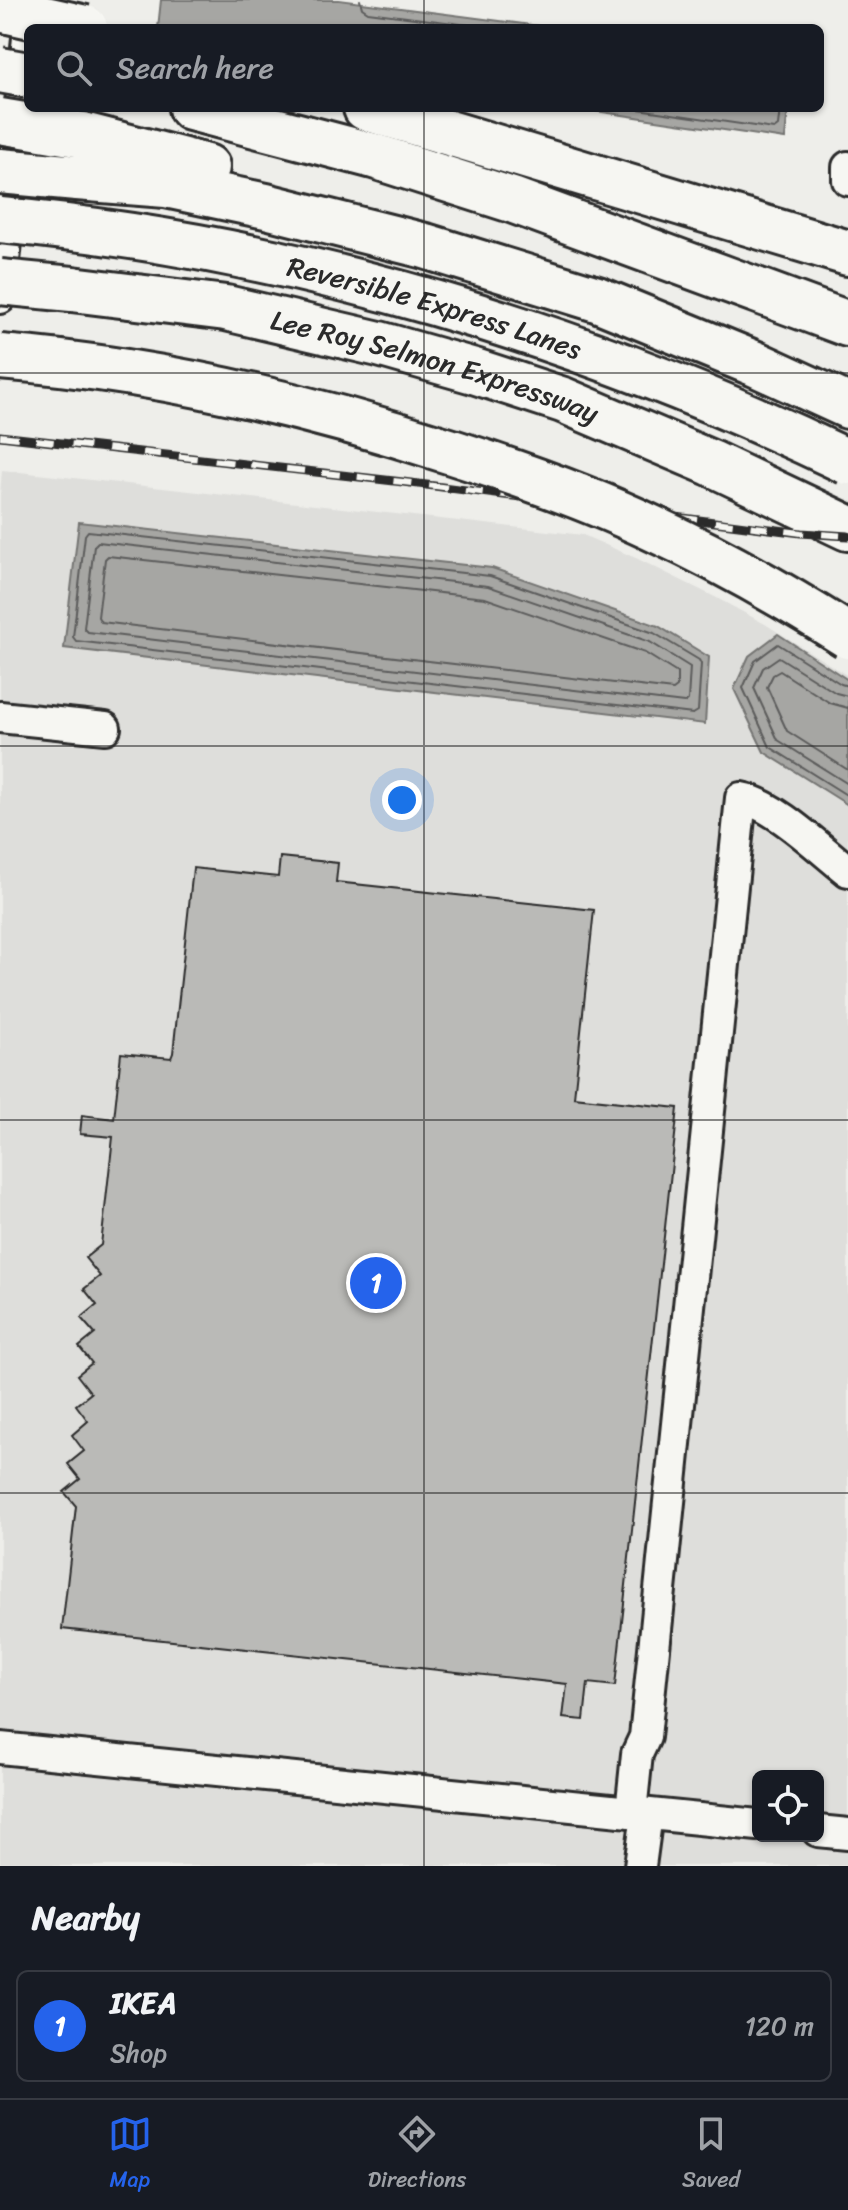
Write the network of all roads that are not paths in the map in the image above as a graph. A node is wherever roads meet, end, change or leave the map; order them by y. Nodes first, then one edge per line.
1 (31, 0) edge
2 (0, 9) edge
3 (29, 24) edge
4 (67, 24) edge
5 (0, 70) edge
6 (24, 74) edge
7 (24, 76) edge
8 (206, 112) edge
9 (379, 112) edge
10 (0, 121) edge
11 (0, 171) edge
12 (266, 206) junction
13 (0, 220) edge
14 (848, 253) edge
15 (0, 282) edge
16 (0, 302) edge
17 (848, 324) edge
18 (0, 357) edge
19 (848, 406) edge
20 (848, 462) edge
21 (848, 528) edge
22 (848, 636) edge
23 (0, 717) edge
24 (105, 728) dead end
25 (848, 871) edge
26 (0, 1748) edge
27 (639, 1813) junction
28 (752, 1824) edge
29 (824, 1832) edge
30 (848, 1834) edge
31 (640, 1866) edge

1 - 3 street
2 - 4 highway, bridge
5 - 6 highway, bridge
7 - 16 street
8 - 17 highway
9 - 14 highway
10 - 12 highway, bridge
11 - 12 highway, bridge
12 - 19 highway
13 - 20 highway, Reversible Express Lanes, bridge
15 - 21 highway, Lee Roy Selmon Expressway, bridge
18 - 22 highway, bridge
23 - 24 street
25 - 27 street
26 - 27 street
27 - 28 street
27 - 31 street
29 - 30 street

